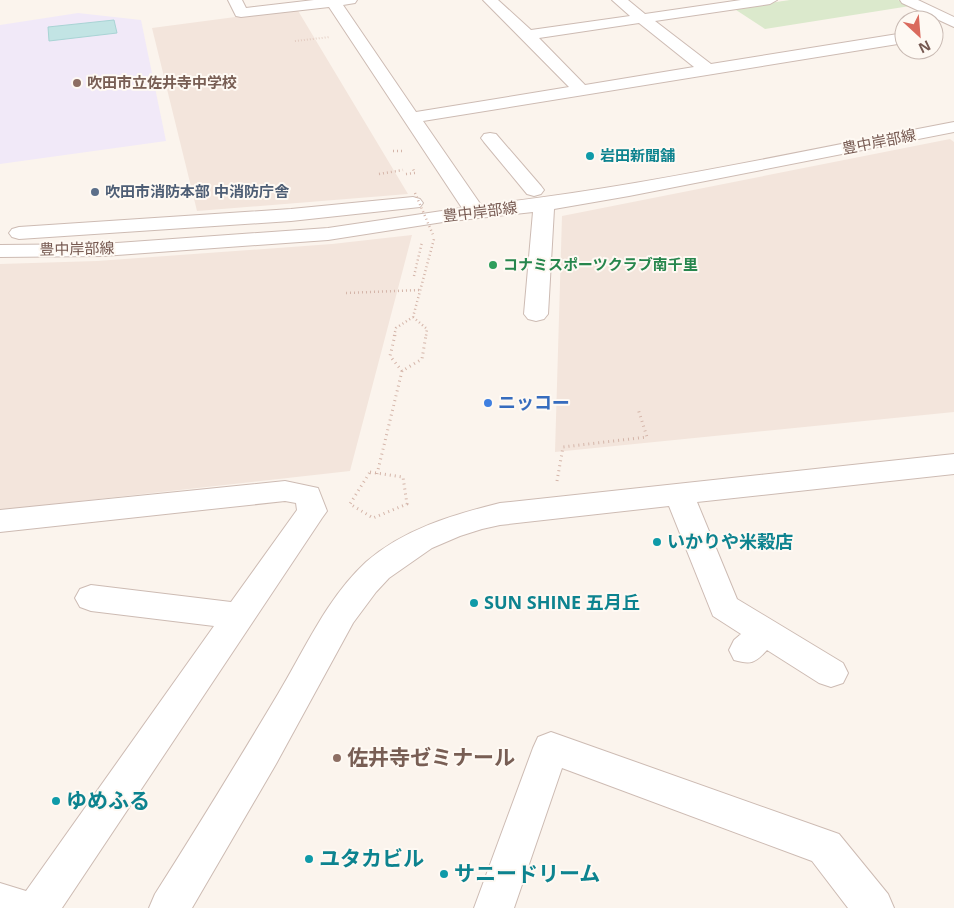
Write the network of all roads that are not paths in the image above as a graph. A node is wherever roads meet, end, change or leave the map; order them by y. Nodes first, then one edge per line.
1 (235, 0) edge
2 (352, 0) edge
3 (490, 0) edge
4 (619, 0) edge
5 (770, 0) edge
6 (907, 0) edge
7 (333, 1) edge
8 (707, 4) edge
9 (643, 18) junction
10 (954, 24) edge
11 (528, 35) junction
12 (894, 40) edge
13 (708, 70) junction
14 (582, 91) junction
15 (954, 113) edge
16 (411, 118) junction
17 (954, 127) edge
18 (490, 138) dead end
19 (540, 197) junction
20 (471, 205) junction
21 (0, 234) edge
22 (0, 251) edge
23 (536, 314) dead end
24 (954, 464) edge
25 (679, 494) junction
26 (0, 521) edge
27 (91, 598) dead end
28 (237, 616) junction
29 (831, 672) dead end
30 (0, 903) edge
31 (18, 908) edge
32 (38, 908) edge
33 (169, 908) edge
34 (494, 908) edge
35 (874, 908) edge

1 - 7 street
2 - 7 street
3 - 11 street
4 - 9 street
5 - 8 street
6 - 10 street
7 - 16 street
8 - 9 street
9 - 11 street
9 - 13 street
11 - 14 street
12 - 13 street
13 - 14 street
14 - 16 street
15 - 19 street, 豊中岸部線
16 - 20 street
17 - 19 street, 豊中岸部線
18 - 19 street
19 - 20 street, 豊中岸部線
19 - 23 street
20 - 21 street, 豊中岸部線
20 - 22 street, 豊中岸部線
24 - 25 street
25 - 29 street
25 - 33 street
26 - 28 street
27 - 28 street
28 - 32 street
30 - 31 street
34 - 35 street

